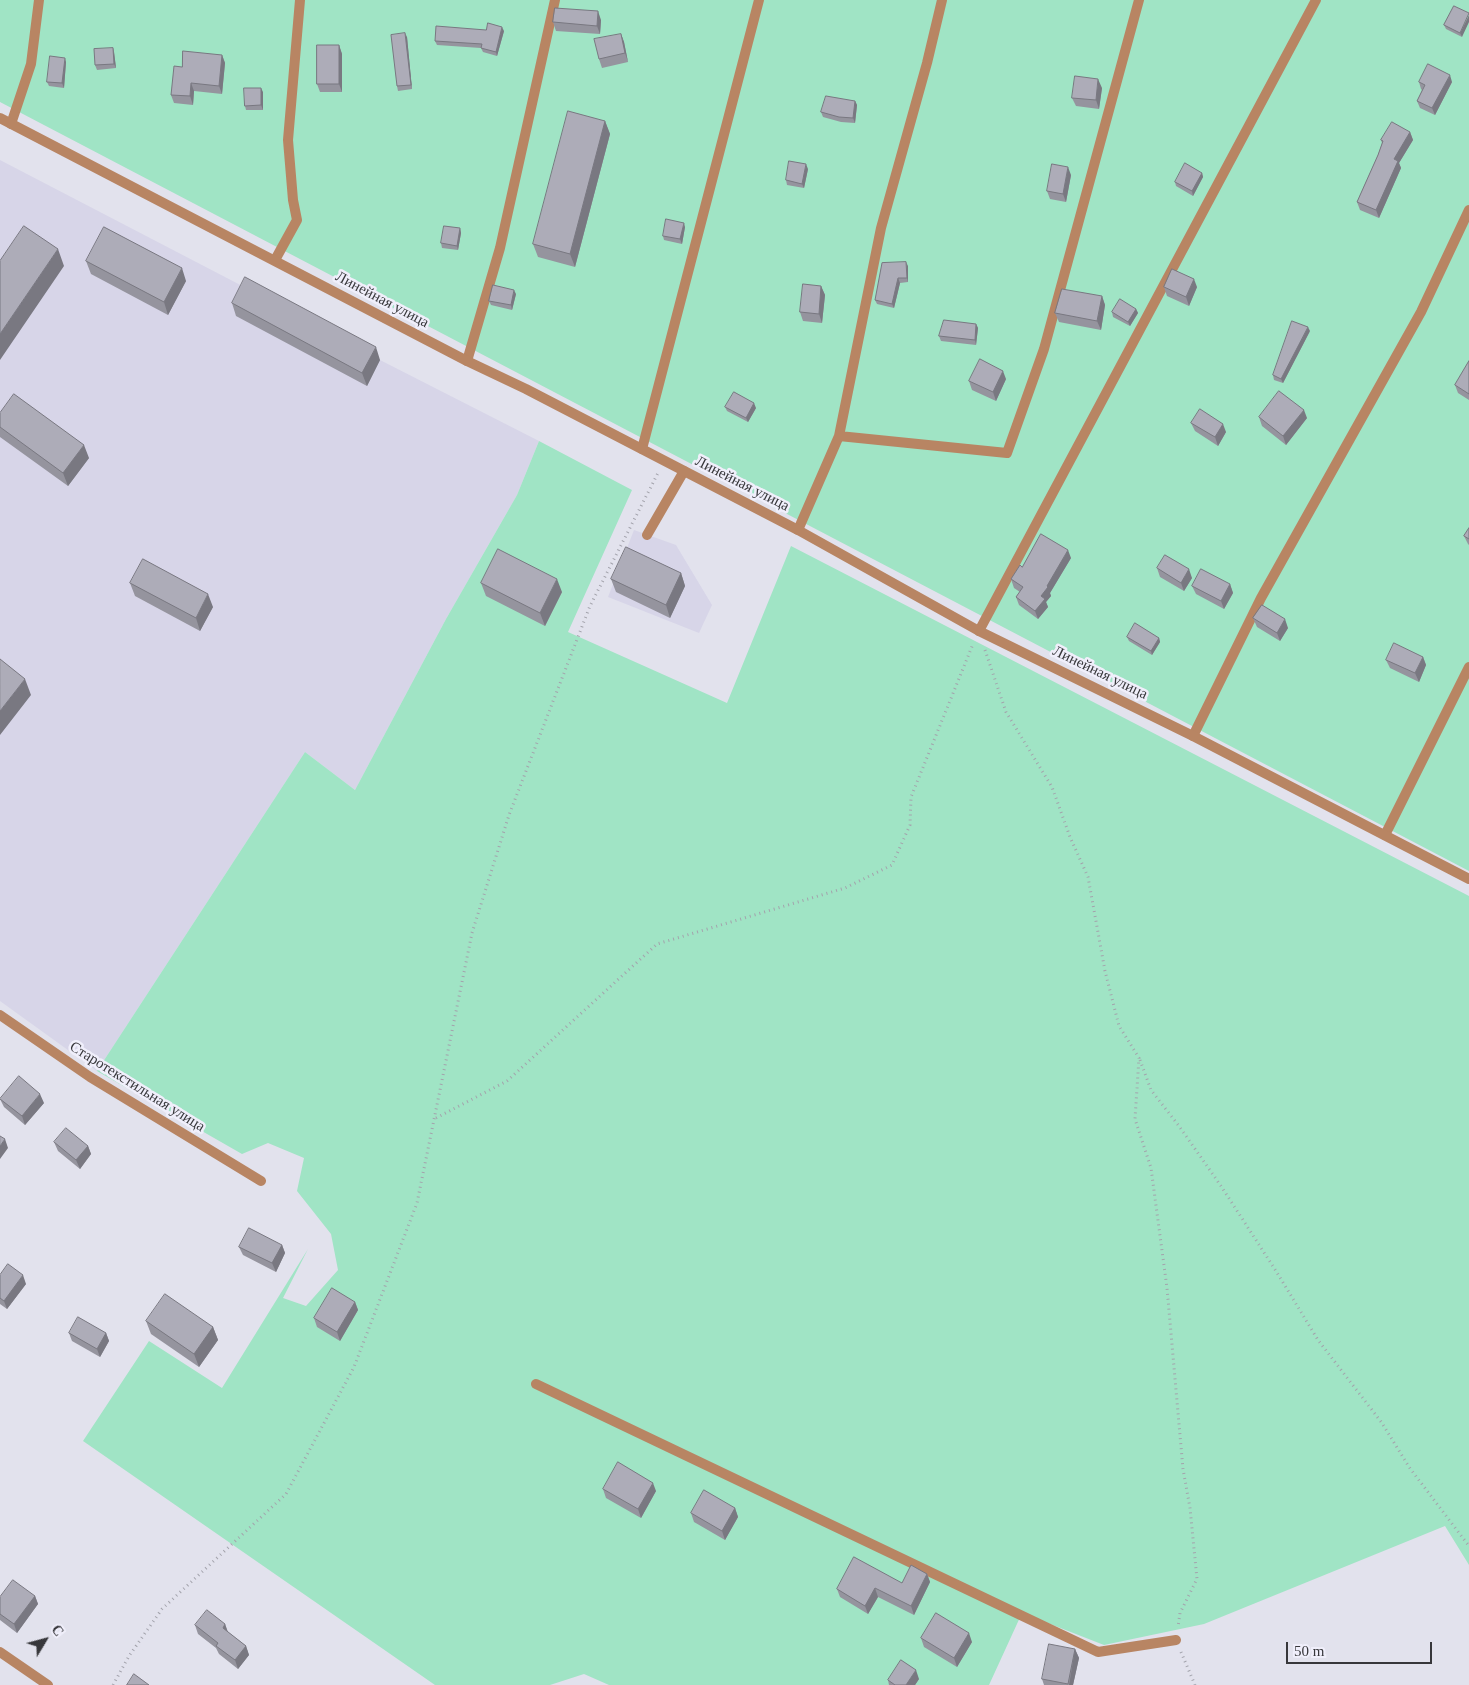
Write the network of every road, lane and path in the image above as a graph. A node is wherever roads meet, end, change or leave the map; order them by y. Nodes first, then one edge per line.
1 (39, 0) edge
2 (300, 0) edge
3 (554, 0) edge
4 (759, 0) edge
5 (942, 0) edge
6 (1139, 0) edge
7 (1316, 0) edge
8 (0, 118) edge
9 (11, 124) junction
10 (1469, 210) edge
11 (275, 260) junction
12 (466, 361) junction
13 (839, 436) junction
14 (642, 449) junction
15 (664, 460) junction
16 (684, 471) junction
17 (798, 530) junction
18 (647, 535) dead end
19 (979, 631) junction
20 (1469, 667) edge
21 (1193, 736) junction
22 (1385, 835) junction
23 (1469, 879) edge
24 (0, 1015) edge
25 (1139, 1058) junction
26 (435, 1118) junction
27 (261, 1180) dead end
28 (536, 1384) dead end
29 (1469, 1546) edge
30 (1176, 1640) junction
31 (0, 1652) edge
32 (48, 1685) edge
33 (113, 1685) edge
34 (1195, 1685) edge

1 - 9 street
2 - 11 street
3 - 12 street
4 - 14 street
5 - 13 street
6 - 13 street
7 - 19 street
8 - 9 street, Линейная улица
9 - 11 street, Линейная улица
10 - 21 street
11 - 12 street, Линейная улица
12 - 14 street, Линейная улица
13 - 17 street
14 - 15 street, Линейная улица
15 - 16 street, Линейная улица
15 - 26 path
16 - 17 street, Линейная улица
16 - 18 street
17 - 19 street, Линейная улица
19 - 21 street, Линейная улица
19 - 25 path
19 - 26 path
20 - 22 street
21 - 22 street, Линейная улица
22 - 23 street, Линейная улица
24 - 27 street, Старотекстильная улица
25 - 29 path
25 - 30 path
26 - 33 path
28 - 30 street
30 - 34 path
31 - 32 street

